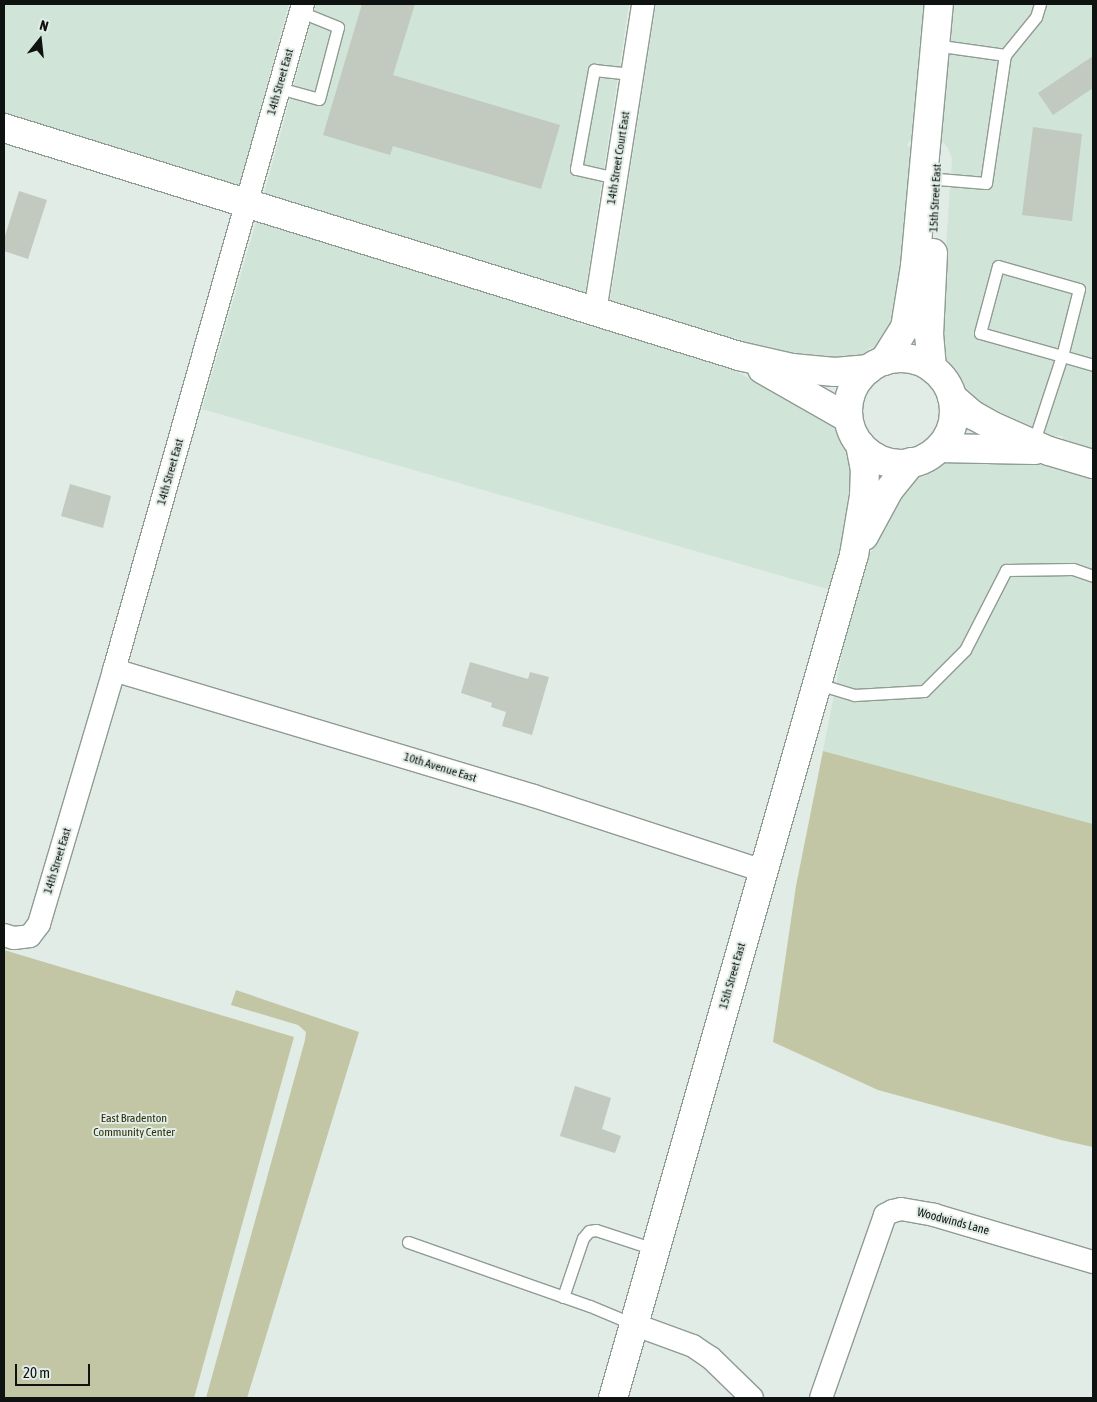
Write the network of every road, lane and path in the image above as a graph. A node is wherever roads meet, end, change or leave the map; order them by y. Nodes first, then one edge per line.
1 (643, 4) edge
2 (939, 4) edge
3 (1040, 4) edge
4 (302, 8) edge
5 (934, 45) junction
6 (1004, 55) junction
7 (632, 74) junction
8 (280, 88) junction
9 (4, 128) edge
10 (925, 144) junction
11 (616, 178) junction
12 (938, 179) junction
13 (247, 204) junction
14 (596, 312) junction
15 (738, 356) junction
16 (1062, 356) junction
17 (876, 365) junction
18 (1093, 365) edge
19 (932, 368) junction
20 (952, 397) junction
21 (848, 418) junction
22 (860, 444) junction
23 (1041, 447) junction
24 (939, 448) junction
25 (912, 462) junction
26 (1093, 464) edge
27 (854, 555) junction
28 (1093, 576) edge
29 (114, 670) junction
30 (818, 684) junction
31 (764, 871) junction
32 (4, 935) edge
33 (408, 1242) dead end
34 (654, 1249) junction
35 (1093, 1262) edge
36 (563, 1297) junction
37 (633, 1324) junction
38 (613, 1398) edge
39 (752, 1398) edge
40 (821, 1398) edge

1 - 7 street, 14th Street Court East
2 - 5 main road
3 - 6 lane
4 - 8 street, 14th Street East
4 - 8 lane
5 - 6 lane
5 - 10 main road
6 - 12 lane
7 - 11 street, 14th Street Court East
7 - 11 lane
8 - 13 street, 14th Street East
9 - 13 main road
10 - 12 main road, 15th Street East
10 - 17 main road
11 - 14 street, 14th Street Court East
12 - 19 main road, 15th Street East
13 - 14 main road
13 - 29 street, 14th Street East
14 - 15 main road
15 - 17 main road
15 - 21 main road
16 - 16 lane
16 - 18 lane
16 - 23 lane
17 - 19 main road
17 - 21 main road
19 - 20 main road
20 - 23 main road
20 - 24 main road
21 - 22 main road
22 - 25 main road
22 - 27 main road, 15th Street East
23 - 24 main road
23 - 26 main road
24 - 25 main road
25 - 27 main road, 15th Street East
27 - 30 main road, 15th Street East
28 - 30 lane
29 - 31 street, 10th Avenue East
29 - 32 street, 14th Street East
30 - 31 main road, 15th Street East
31 - 34 main road, 15th Street East
33 - 36 lane
34 - 36 lane
34 - 37 main road, 15th Street East
35 - 40 street, Woodwinds Lane
36 - 37 lane
37 - 38 main road, 15th Street East
37 - 39 street

